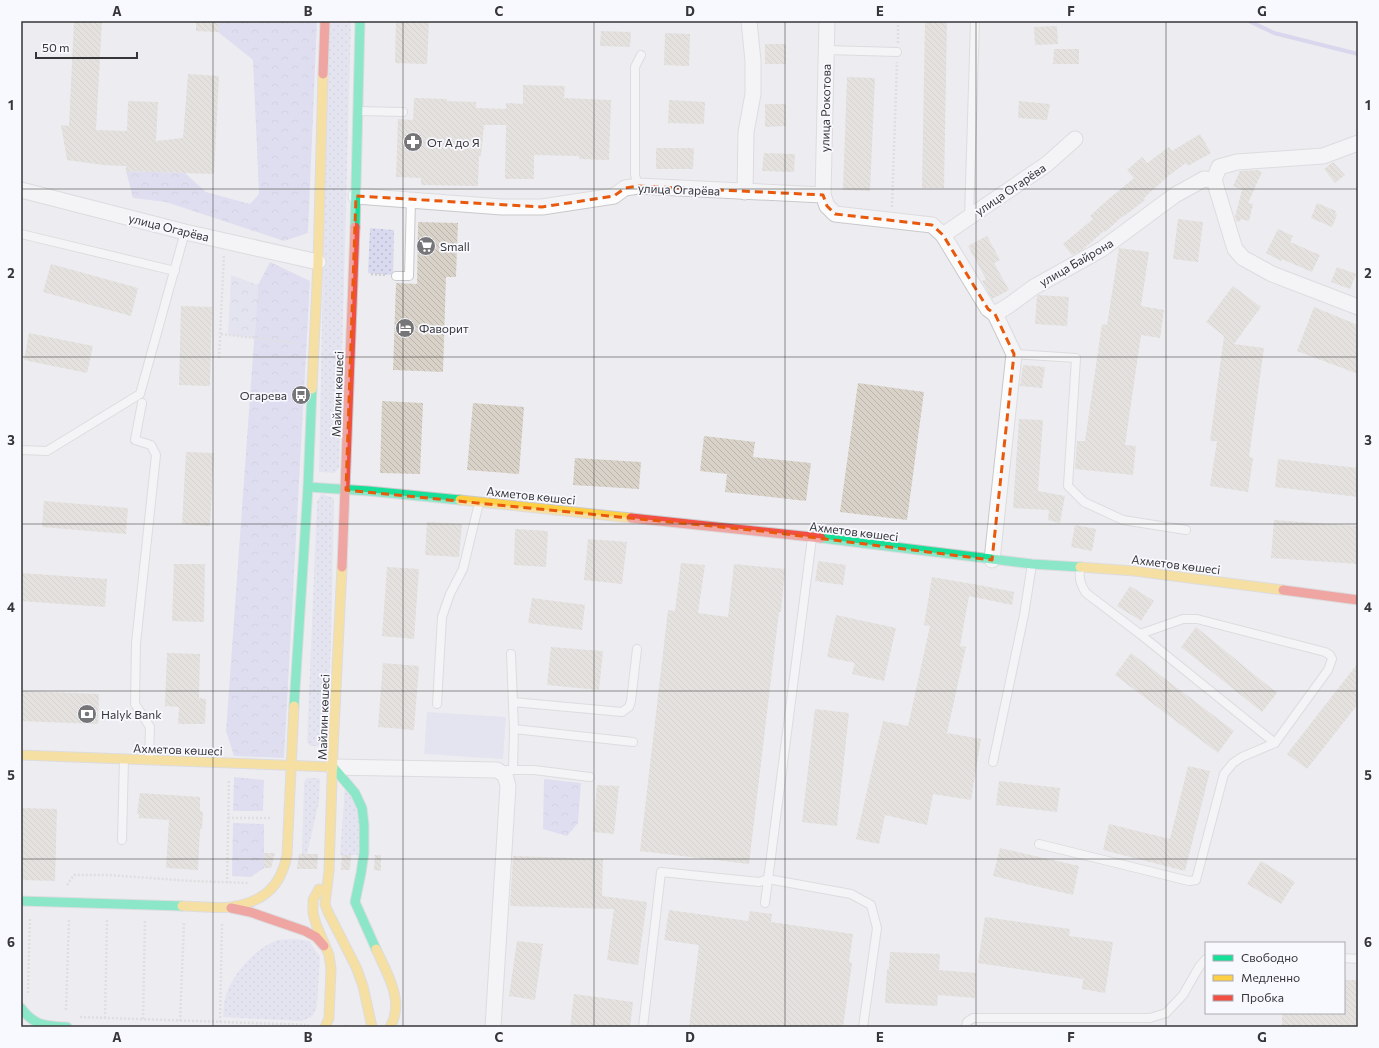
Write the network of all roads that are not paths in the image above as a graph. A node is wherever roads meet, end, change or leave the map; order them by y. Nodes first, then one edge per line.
1 (325, 21) edge
2 (360, 21) edge
3 (749, 21) edge
4 (827, 21) edge
5 (976, 21) edge
6 (827, 50) junction
7 (897, 52) road end
8 (641, 55) dead end
9 (358, 111) junction
10 (403, 112) dead end
11 (1075, 139) dead end
12 (1358, 143) edge
13 (1214, 180) junction
14 (638, 186) junction
15 (21, 190) edge
16 (745, 192) junction
17 (823, 195) junction
18 (356, 196) junction
19 (411, 200) junction
20 (969, 217) junction
21 (185, 232) junction
22 (21, 234) edge
23 (943, 235) junction
24 (318, 262) junction
25 (175, 272) junction
26 (396, 276) road end
27 (1358, 306) edge
28 (995, 314) junction
29 (1014, 354) junction
30 (142, 404) dead end
31 (21, 450) edge
32 (308, 487) junction
33 (346, 490) junction
34 (480, 502) junction
35 (1186, 530) dead end
36 (812, 538) junction
37 (992, 560) junction
38 (1032, 564) junction
39 (1080, 567) junction
40 (1358, 600) edge
41 (1140, 634) junction
42 (637, 649) dead end
43 (511, 654) dead end
44 (513, 702) junction
45 (437, 704) dead end
46 (514, 729) junction
47 (633, 742) dead end
48 (1274, 743) junction
49 (21, 755) edge
50 (124, 759) junction
51 (149, 760) junction
52 (993, 762) dead end
53 (290, 766) junction
54 (333, 767) junction
55 (497, 770) junction
56 (513, 770) junction
57 (590, 777) dead end
58 (122, 840) dead end
59 (1039, 844) dead end
60 (329, 871) junction
61 (768, 879) junction
62 (21, 901) edge
63 (40, 901) junction
64 (765, 903) dead end
65 (224, 908) junction
66 (21, 909) edge
67 (326, 949) junction
68 (1345, 958) edge
69 (1358, 959) edge
70 (1205, 960) edge
71 (21, 1008) edge
72 (395, 1012) junction
73 (325, 1026) edge
74 (67, 1027) edge
75 (372, 1027) edge
76 (390, 1027) edge
77 (394, 1027) edge
78 (493, 1027) edge
79 (643, 1027) edge
80 (863, 1027) edge
81 (966, 1027) edge

1 - 24 street, Майлин көшесі
2 - 9 street, Майлин көшесі
3 - 16 street
4 - 6 street, улица Рокотова
5 - 20 lane
6 - 7 lane
6 - 17 street, улица Рокотова
8 - 14 lane
9 - 10 lane
9 - 18 street, Майлин көшесі
11 - 20 street, улица Огарёва
12 - 13 street
13 - 27 street
13 - 28 street, улица Байрона
14 - 16 street, улица Огарёва
14 - 19 street, улица Огарёва
15 - 21 street, улица Огарёва
16 - 17 street, улица Огарёва
17 - 23 street
18 - 19 street, улица Огарёва
18 - 33 street, Майлин көшесі
19 - 26 lane
20 - 23 street, улица Огарёва
21 - 24 street, улица Огарёва
21 - 25 lane
22 - 25 lane
23 - 28 street
24 - 32 street, Майлин көшесі
25 - 31 lane
28 - 29 street
29 - 35 lane
29 - 37 street
30 - 51 lane
32 - 33 street, Ахметов көшесі
32 - 53 street, Майлин көшесі
33 - 34 street, Ахметов көшесі
33 - 54 street, Майлин көшесі
34 - 36 street, Ахметов көшесі
34 - 45 lane
36 - 37 street, Ахметов көшесі
36 - 61 lane
37 - 38 street, Ахметов көшесі
38 - 39 street, Ахметов көшесі
38 - 52 lane
39 - 40 street, Ахметов көшесі
39 - 41 lane
41 - 48 lane
41 - 48 lane
42 - 44 lane
43 - 44 lane
44 - 46 lane
46 - 47 lane
46 - 56 lane
48 - 59 lane
49 - 50 street, Ахметов көшесі
50 - 51 street, Ахметов көшесі
50 - 58 lane
51 - 53 street, Ахметов көшесі
53 - 54 street, Ахметов көшесі
53 - 65 street, Майлин көшесі
54 - 55 street
54 - 60 street, Майлин көшесі
54 - 72 street
55 - 56 lane
55 - 78 street
56 - 57 lane
60 - 67 street
60 - 75 street, Майлин көшесі, bridge
61 - 64 lane
61 - 79 lane
61 - 80 lane
62 - 63 street
63 - 65 street
63 - 66 street
65 - 67 street
67 - 73 street
68 - 69 lane
70 - 81 lane
71 - 74 street
72 - 76 street
72 - 77 street

